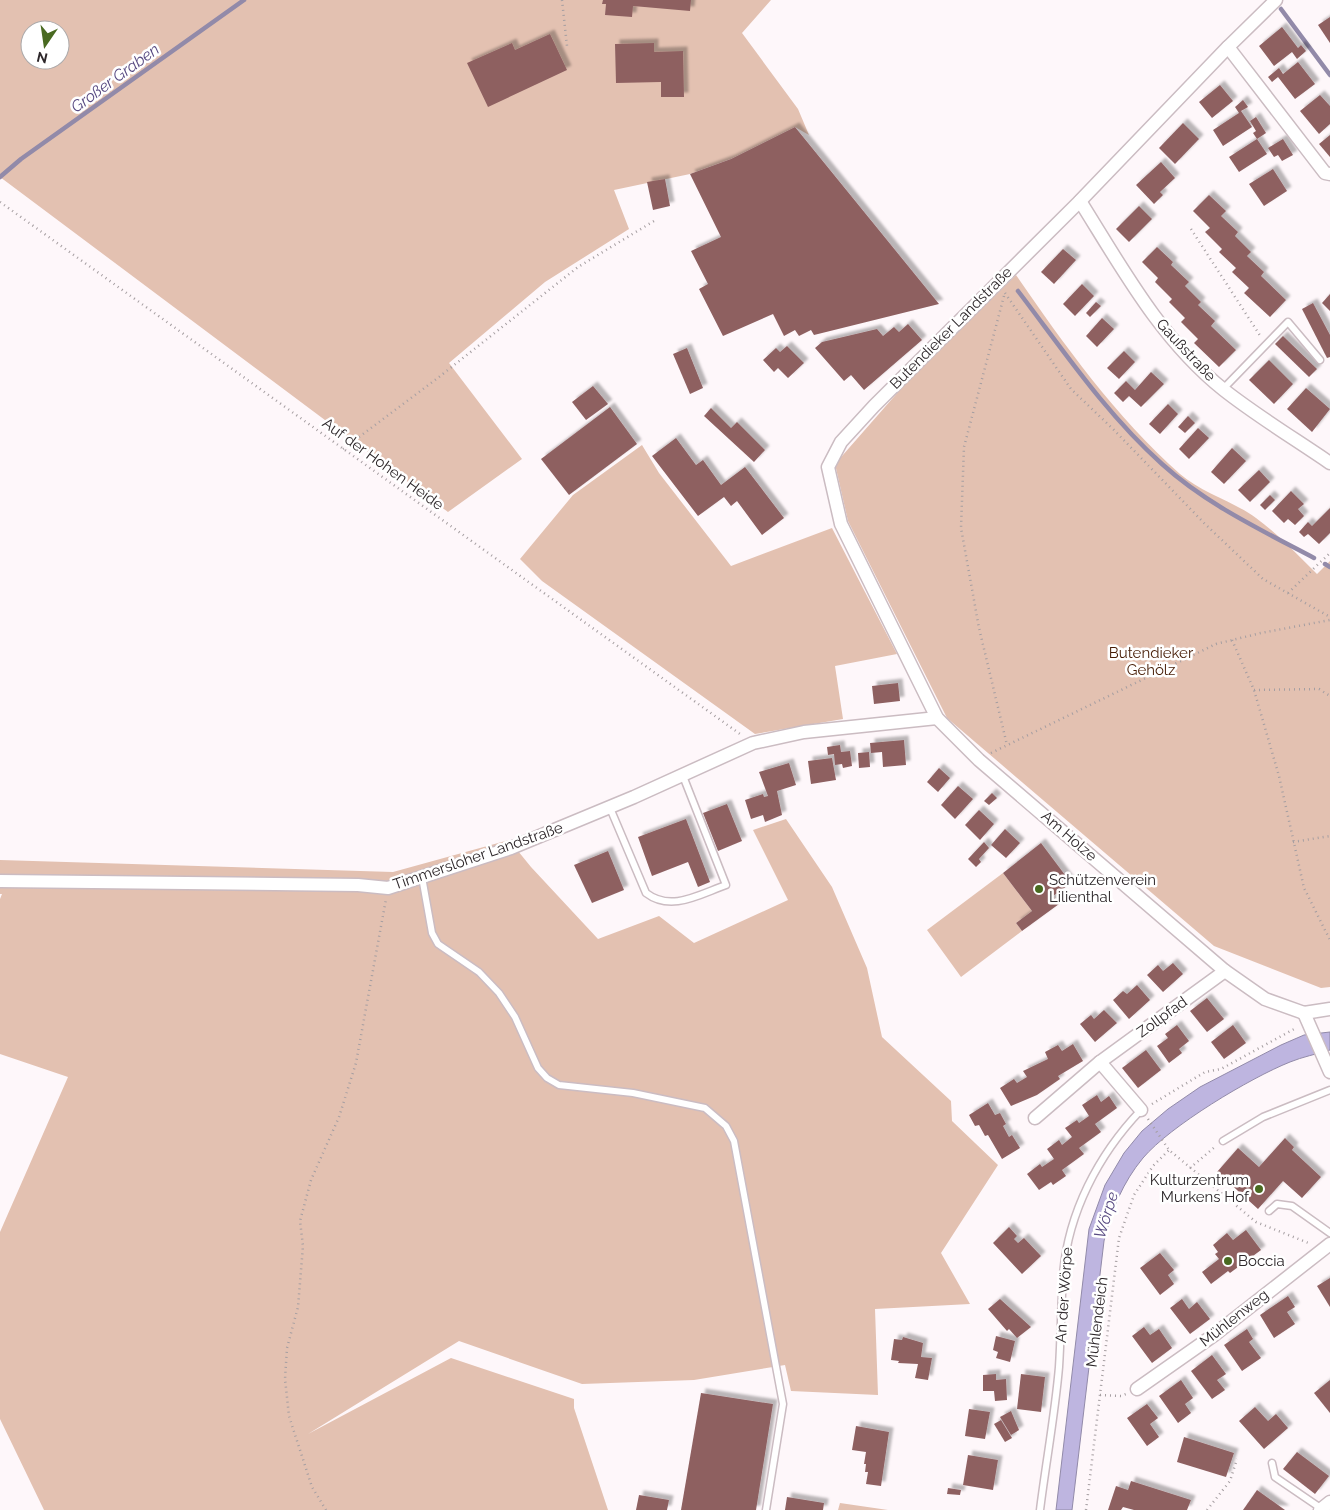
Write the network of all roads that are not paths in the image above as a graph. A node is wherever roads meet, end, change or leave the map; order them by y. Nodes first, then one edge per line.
1 (1276, 0) edge
2 (1228, 46) junction
3 (1330, 174) edge
4 (1080, 201) junction
5 (1320, 360) dead end
6 (1223, 389) junction
7 (1330, 463) edge
8 (938, 718) junction
9 (682, 776) junction
10 (610, 808) junction
11 (422, 877) junction
12 (1, 883) edge
13 (1225, 971) junction
14 (1330, 1009) edge
15 (1308, 1021) junction
16 (1100, 1062) junction
17 (1330, 1072) edge
18 (1330, 1090) edge
19 (1144, 1114) joint
20 (1034, 1118) dead end
21 (1224, 1141) road end
22 (1268, 1210) dead end
23 (1330, 1233) edge
24 (1327, 1247) edge
25 (1137, 1389) road end
26 (1272, 1463) dead end
27 (1324, 1507) edge
28 (766, 1510) edge
29 (1040, 1510) edge

1 - 2 street, Butendieker Landstraße
2 - 3 street
2 - 4 street, Butendieker Landstraße
4 - 6 street, Gaußstraße
4 - 8 street, Butendieker Landstraße
5 - 6 lane
6 - 7 street, Gaußstraße
8 - 9 street, Timmersloher Landstraße
8 - 13 street, Am Holze
9 - 10 street, Timmersloher Landstraße
9 - 10 lane
10 - 11 street, Timmersloher Landstraße
11 - 12 street, Timmersloher Landstraße
11 - 28 lane
13 - 15 street, Am Holze
13 - 16 street, Zollpfad
14 - 15 street
15 - 17 street
16 - 19 street
16 - 20 street, Zollpfad
18 - 21 lane
19 - 29 lane, An der Wörpe
22 - 23 lane
24 - 25 street, Mühlenweg
26 - 27 lane

